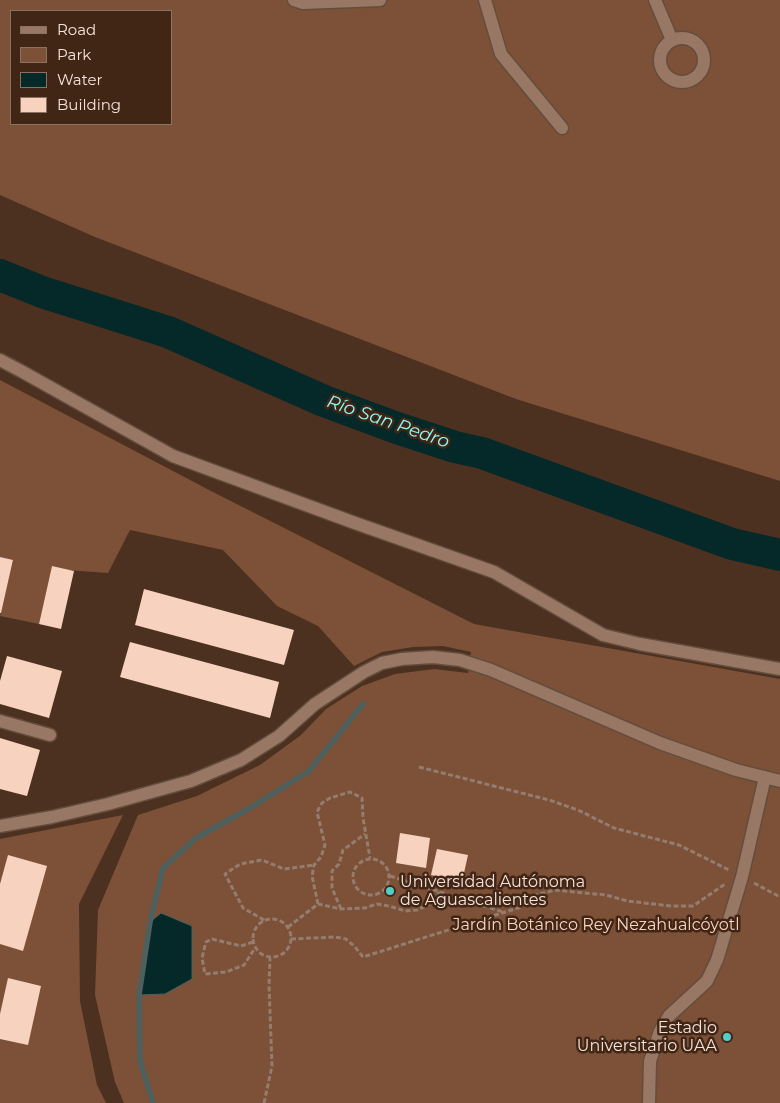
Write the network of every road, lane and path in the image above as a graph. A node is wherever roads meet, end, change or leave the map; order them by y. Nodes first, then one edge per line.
1 (294, 0) edge
2 (380, 0) edge
3 (485, 0) edge
4 (655, 0) edge
5 (672, 40) dead end
6 (562, 128) dead end
7 (0, 360) edge
8 (780, 669) edge
9 (0, 721) edge
10 (50, 735) dead end
11 (419, 767) dead end
12 (765, 777) junction
13 (780, 781) edge
14 (0, 826) edge
15 (365, 834) junction
16 (370, 858) junction
17 (314, 865) junction
18 (390, 876) junction
19 (742, 876) junction
20 (440, 892) junction
21 (780, 897) edge
22 (318, 904) junction
23 (341, 909) junction
24 (504, 912) junction
25 (264, 920) junction
26 (288, 927) junction
27 (291, 939) junction
28 (253, 942) junction
29 (255, 948) junction
30 (270, 958) junction
31 (264, 1103) edge
32 (649, 1103) edge

1 - 2 street
3 - 6 street
4 - 5 street
7 - 8 street
9 - 10 street
11 - 19 path
12 - 13 street
12 - 14 street
12 - 19 street
15 - 16 path
15 - 17 path
15 - 23 path
16 - 18 path
16 - 18 path
17 - 22 path
17 - 25 path
18 - 20 path
19 - 21 path
19 - 24 path
19 - 32 street
20 - 23 path
20 - 24 path
22 - 23 path
22 - 26 path
24 - 27 path
25 - 26 path
25 - 28 path
26 - 27 path
27 - 30 path
28 - 29 path
28 - 29 path
29 - 30 path
30 - 31 path

